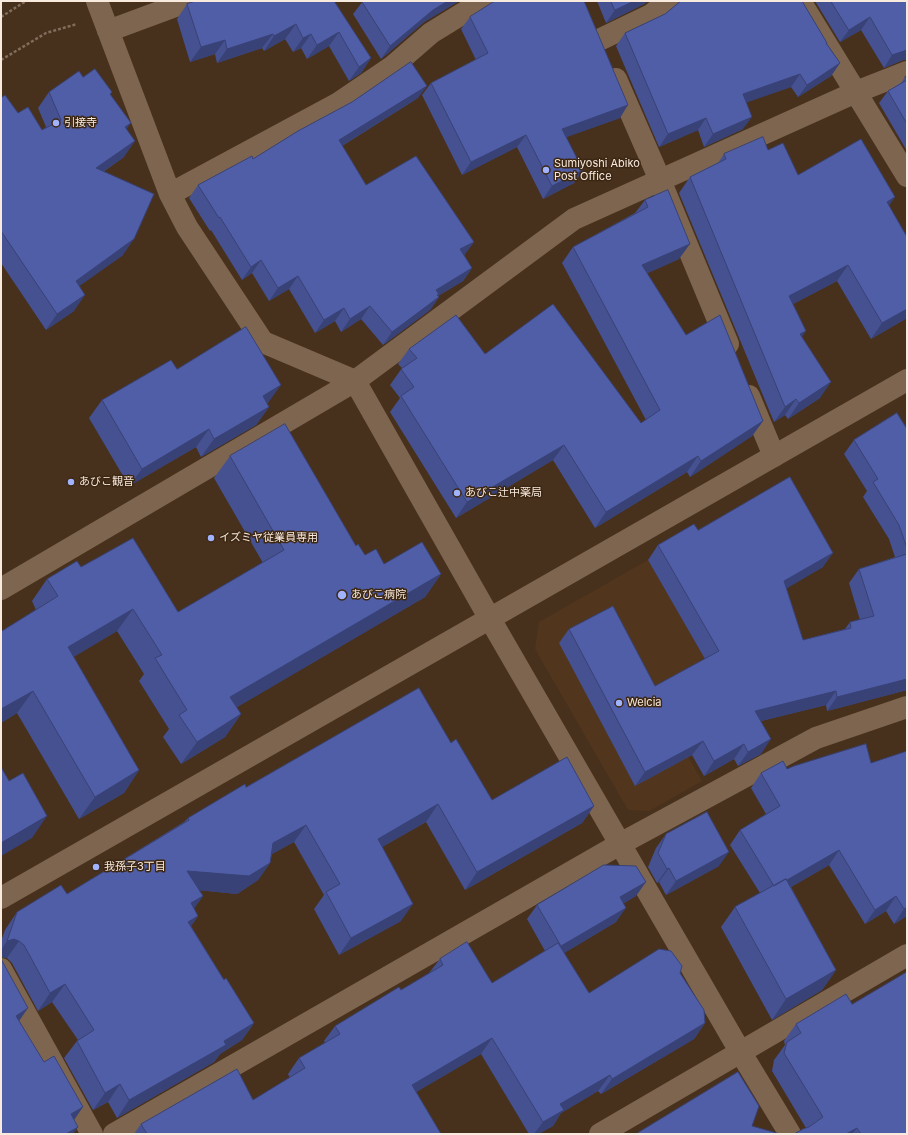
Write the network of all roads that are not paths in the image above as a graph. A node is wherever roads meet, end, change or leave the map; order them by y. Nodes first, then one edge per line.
1 (189, 1) edge
2 (483, 1) edge
3 (668, 1) edge
4 (800, 1) edge
5 (102, 16) edge
6 (366, 58) edge
7 (907, 72) edge
8 (378, 77) junction
9 (856, 92) junction
10 (907, 176) edge
11 (660, 180) junction
12 (170, 194) junction
13 (907, 380) edge
14 (355, 381) junction
15 (774, 456) junction
16 (1, 589) edge
17 (490, 619) junction
18 (907, 707) edge
19 (620, 844) junction
20 (1, 898) edge
21 (907, 955) edge
22 (1, 969) edge
23 (741, 1053) junction
24 (92, 1134) edge
25 (114, 1134) edge
26 (600, 1134) edge
27 (790, 1134) edge

1 - 5 street
2 - 8 street
3 - 11 street
4 - 9 street
5 - 12 street
6 - 8 street
7 - 9 street
8 - 12 street
9 - 10 street
9 - 11 street
11 - 14 street
11 - 15 street
12 - 14 street
13 - 15 street
14 - 16 street
14 - 17 street
15 - 17 street
17 - 19 street
17 - 20 street
18 - 19 street
19 - 23 street
19 - 25 street
21 - 23 street
22 - 24 street
23 - 26 street
23 - 27 street

